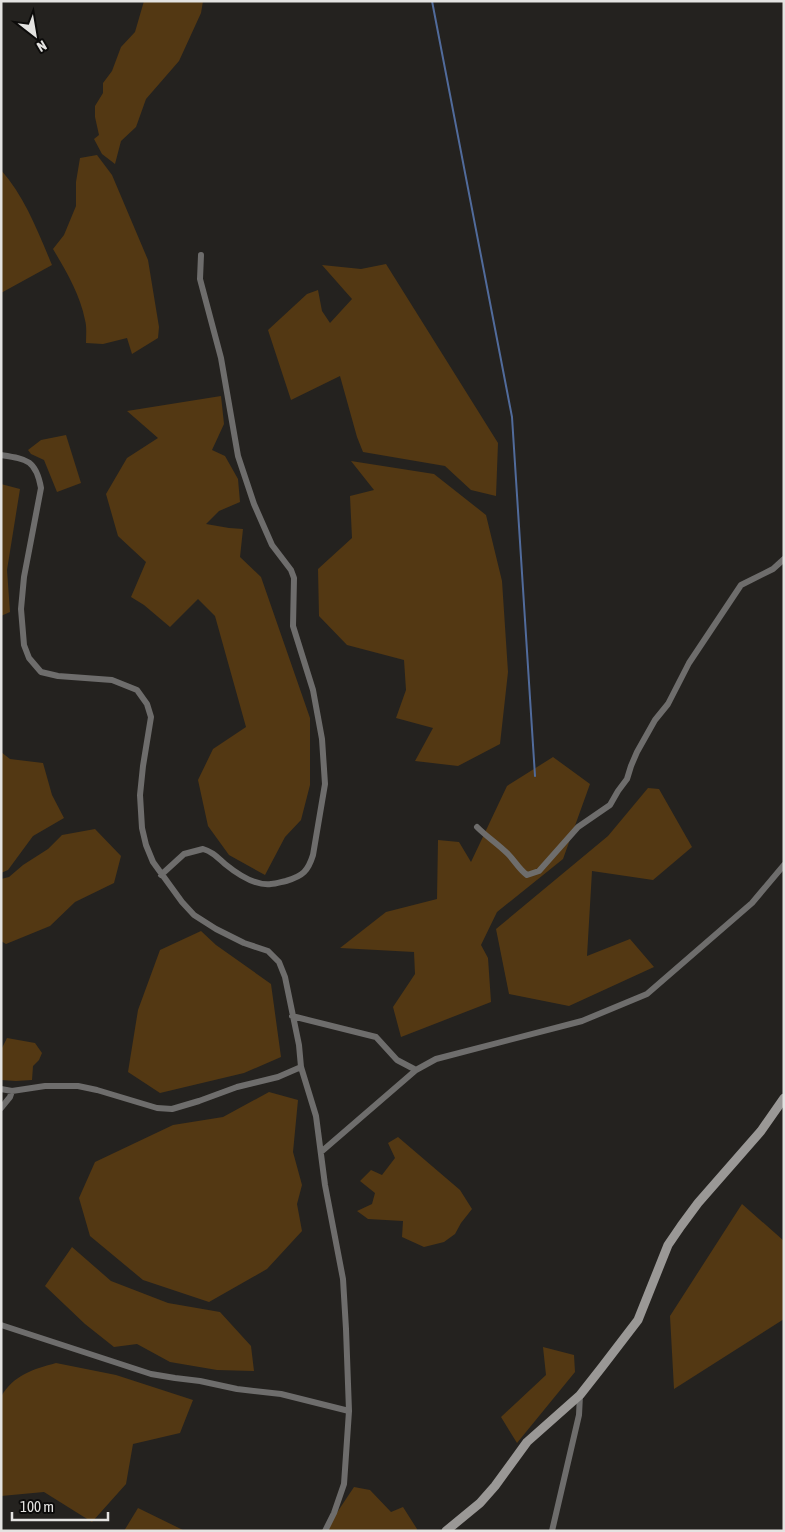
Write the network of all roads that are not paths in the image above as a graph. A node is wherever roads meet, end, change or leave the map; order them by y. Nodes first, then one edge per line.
1 (201, 255) dead end
2 (1, 455) edge
3 (784, 559) edge
4 (477, 828) dead end
5 (784, 865) edge
6 (161, 874) junction
7 (292, 1016) junction
8 (300, 1067) junction
9 (416, 1070) junction
10 (1, 1089) edge
11 (12, 1091) junction
12 (784, 1098) edge
13 (1, 1108) edge
14 (321, 1152) junction
15 (1, 1325) edge
16 (580, 1395) junction
17 (349, 1411) junction
18 (325, 1531) edge
19 (446, 1531) edge
20 (552, 1531) edge

1 - 6 street
2 - 6 street
3 - 4 street
5 - 9 street
6 - 7 street
7 - 8 street
7 - 9 street
8 - 11 street
8 - 14 street
9 - 14 street
10 - 11 street
11 - 13 street
12 - 16 street
14 - 17 street
15 - 17 street
16 - 19 street
16 - 20 street
17 - 18 street

